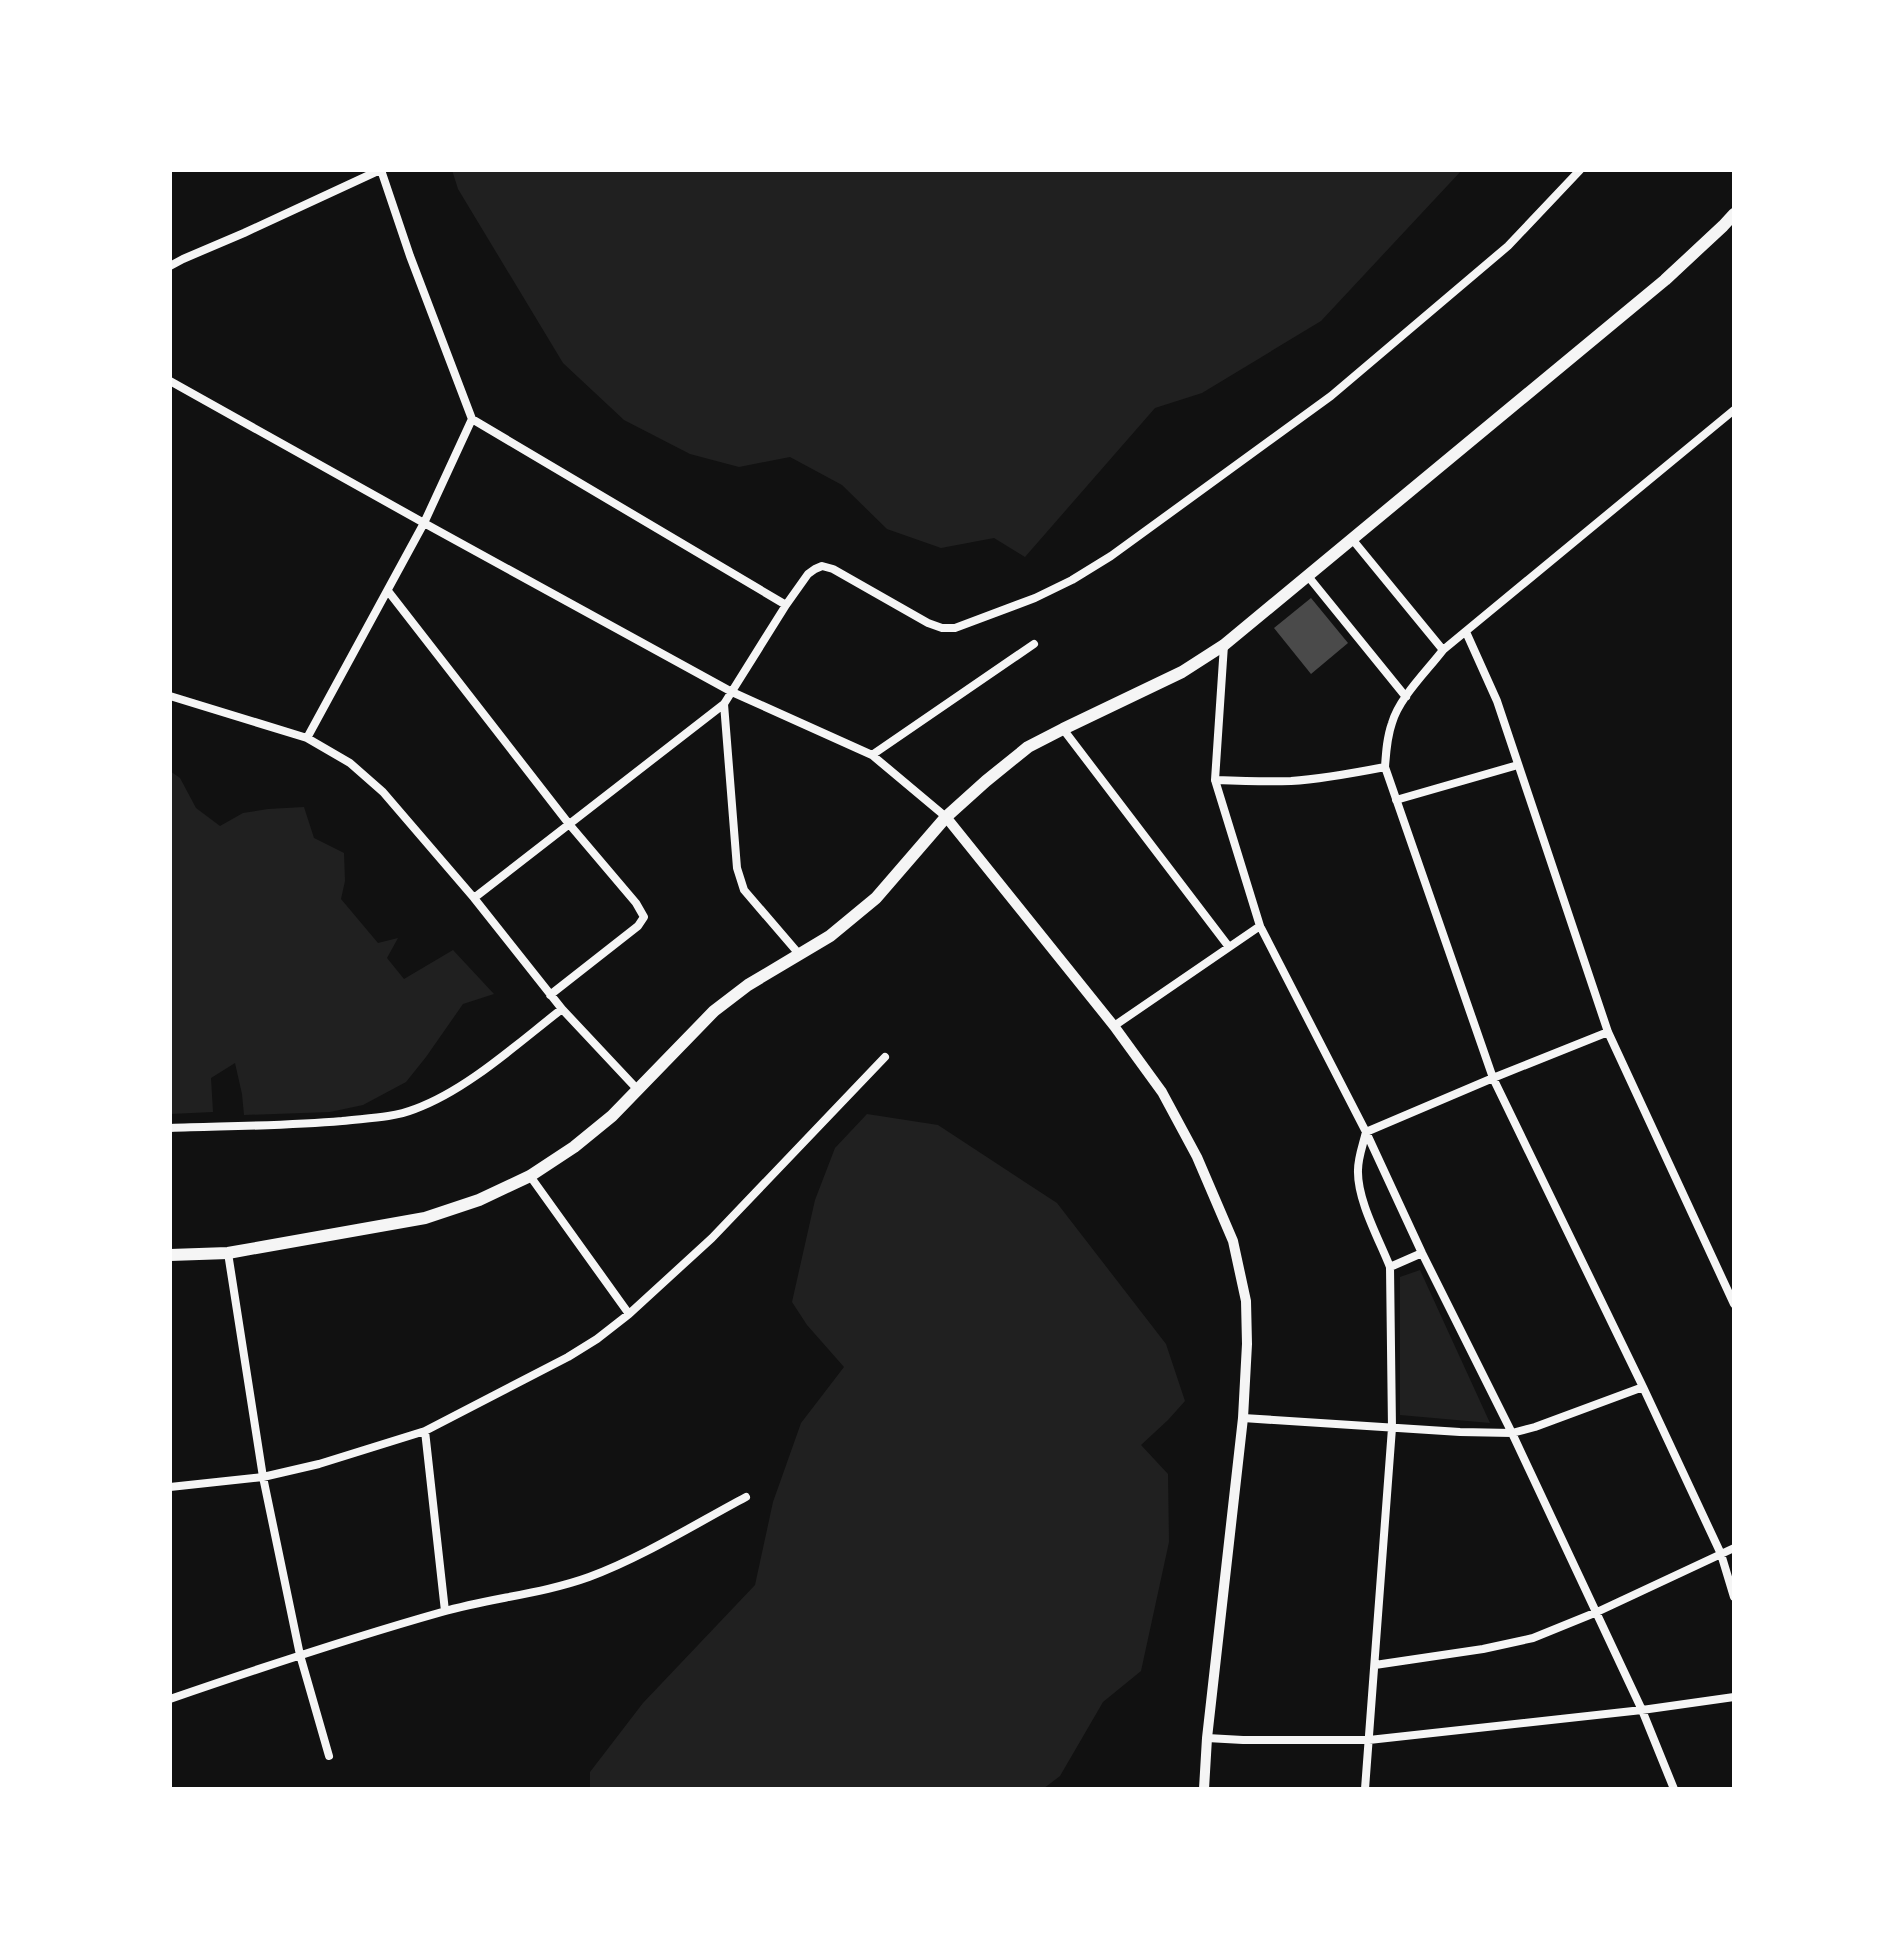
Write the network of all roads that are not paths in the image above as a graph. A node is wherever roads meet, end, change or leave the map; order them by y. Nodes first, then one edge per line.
1 (380, 170) edge
2 (1580, 170) edge
3 (1734, 214) edge
4 (170, 266) edge
5 (170, 381) edge
6 (1734, 410) edge
7 (472, 419) junction
8 (424, 523) junction
9 (1352, 539) junction
10 (1307, 575) junction
11 (388, 591) junction
12 (786, 605) junction
13 (1466, 632) junction
14 (1034, 644) dead end
15 (1224, 645) junction
16 (1443, 650) junction
17 (732, 692) junction
18 (170, 696) edge
19 (1406, 697) junction
20 (724, 704) junction
21 (1063, 729) junction
22 (307, 738) junction
23 (872, 755) junction
24 (1518, 765) junction
25 (1385, 767) junction
26 (1215, 780) junction
27 (1396, 800) junction
28 (946, 817) junction
29 (569, 824) junction
30 (474, 898) junction
31 (1260, 926) junction
32 (1229, 947) junction
33 (799, 954) junction
34 (550, 995) junction
35 (562, 1009) junction
36 (1114, 1026) junction
37 (1608, 1032) junction
38 (885, 1057) dead end
39 (1493, 1078) junction
40 (638, 1090) junction
41 (170, 1128) edge
42 (1366, 1132) junction
43 (530, 1176) junction
44 (228, 1253) junction
45 (1422, 1253) junction
46 (170, 1255) edge
47 (1390, 1267) junction
48 (1734, 1304) edge
49 (629, 1314) junction
50 (1643, 1387) junction
51 (1243, 1418) junction
52 (1392, 1428) junction
53 (425, 1431) junction
54 (1512, 1433) junction
55 (263, 1477) junction
56 (170, 1487) edge
57 (746, 1497) dead end
58 (1734, 1548) edge
59 (1721, 1554) junction
60 (1734, 1597) edge
61 (445, 1611) junction
62 (1597, 1612) junction
63 (300, 1655) junction
64 (1375, 1665) junction
65 (1734, 1697) edge
66 (170, 1699) edge
67 (1642, 1710) junction
68 (1207, 1738) junction
69 (1369, 1740) junction
70 (329, 1756) dead end
71 (1204, 1789) edge
72 (1365, 1789) edge
73 (1674, 1789) edge

1 - 4 street
1 - 7 street
2 - 12 street
3 - 9 main road
5 - 8 street
6 - 13 street
7 - 8 street
7 - 12 street
8 - 11 street
8 - 17 street
9 - 10 main road
9 - 16 street
10 - 15 main road
10 - 19 street
11 - 22 street
11 - 29 street
12 - 17 street
13 - 16 street
13 - 24 street
14 - 23 street
15 - 21 main road
15 - 26 street
16 - 19 street
17 - 20 street
17 - 23 street
18 - 22 street
19 - 25 street
20 - 29 street
20 - 33 street
21 - 28 main road
21 - 32 street
22 - 30 street
23 - 28 street
24 - 27 street
24 - 37 street
25 - 26 street
25 - 27 street
26 - 31 street
27 - 39 street
28 - 33 main road
28 - 36 street
29 - 30 street
29 - 34 street
30 - 34 street
31 - 32 street
31 - 42 street
32 - 36 street
33 - 40 main road
34 - 35 street
35 - 40 street
35 - 41 street
36 - 51 street
37 - 39 street
37 - 48 street
38 - 49 street
39 - 42 street
39 - 50 street
40 - 43 main road
42 - 45 street
42 - 47 street
43 - 44 main road
43 - 49 street
44 - 46 main road
44 - 55 street
45 - 47 street
45 - 54 street
47 - 52 street
49 - 53 street
50 - 54 street
50 - 59 street
51 - 52 street
51 - 68 street
52 - 54 street
52 - 64 street
53 - 55 street
53 - 61 street
54 - 62 street
55 - 56 street
55 - 63 street
57 - 61 street
58 - 59 street
59 - 60 street
59 - 62 street
61 - 63 street
62 - 64 street
62 - 67 street
63 - 66 street
63 - 70 street
64 - 69 street
65 - 67 street
67 - 69 street
67 - 73 street
68 - 69 street
68 - 71 street
69 - 72 street

